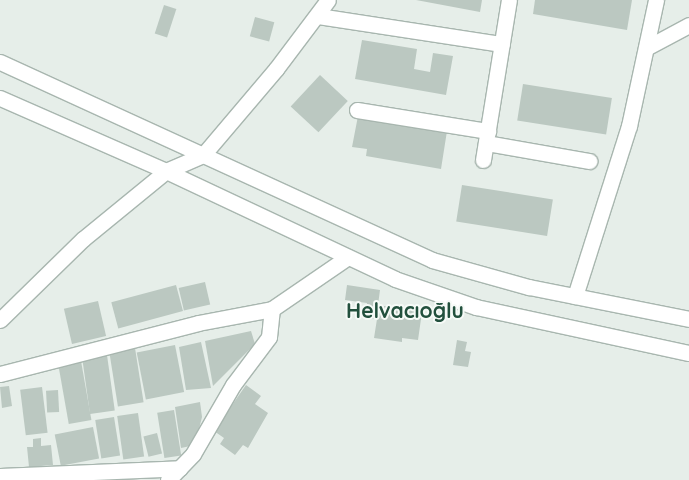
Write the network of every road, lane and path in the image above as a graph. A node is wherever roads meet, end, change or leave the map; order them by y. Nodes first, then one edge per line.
1 (328, 0) edge
2 (509, 0) edge
3 (656, 0) edge
4 (318, 16) junction
5 (689, 25) edge
6 (502, 44) junction
7 (646, 48) junction
8 (0, 62) edge
9 (0, 98) edge
10 (357, 110) dead end
11 (487, 138) junction
12 (203, 155) junction
13 (483, 160) dead end
14 (589, 161) dead end
15 (166, 171) junction
16 (348, 258) junction
17 (575, 296) junction
18 (272, 309) junction
19 (689, 319) edge
20 (0, 320) edge
21 (689, 353) edge
22 (0, 374) edge
23 (180, 468) junction
24 (0, 476) edge
25 (168, 480) edge

1 - 4 street
2 - 6 street
3 - 7 street
4 - 6 street
4 - 12 street
5 - 7 street
6 - 11 street
7 - 17 street
8 - 12 street
9 - 15 street
10 - 11 street
11 - 13 street
11 - 14 street
12 - 15 street
12 - 17 street
15 - 16 street
15 - 20 street
16 - 18 street
16 - 21 street
17 - 19 street
18 - 22 street
18 - 23 street
23 - 24 street
23 - 25 street

